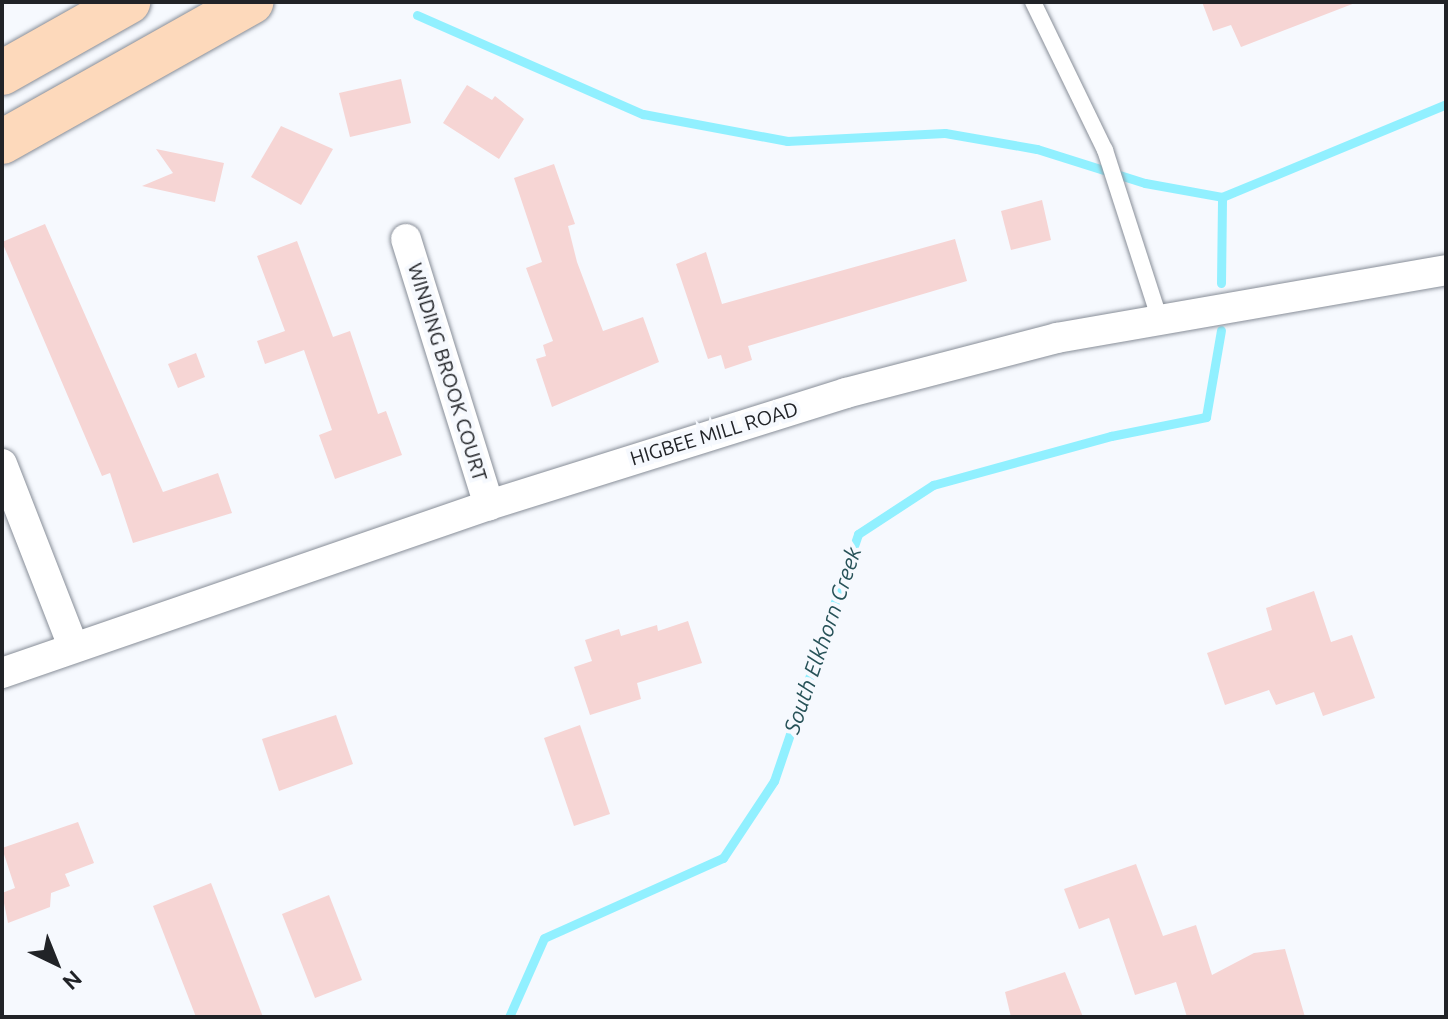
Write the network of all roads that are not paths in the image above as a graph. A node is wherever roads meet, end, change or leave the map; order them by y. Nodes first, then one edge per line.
1 (128, 2) edge
2 (251, 2) edge
3 (1033, 2) edge
4 (2, 73) edge
5 (2, 142) edge
6 (406, 239) dead end
7 (1446, 270) edge
8 (1160, 320) junction
9 (2, 464) edge
10 (489, 505) junction
11 (73, 646) junction
12 (2, 673) edge

1 - 4 main road
2 - 5 main road
3 - 8 lane
6 - 10 street, WINDING BROOK COURT
7 - 8 street, HIGBEE MILL ROAD
8 - 10 street, HIGBEE MILL ROAD
9 - 11 street
10 - 11 street, HIGBEE MILL ROAD
11 - 12 street, HIGBEE MILL ROAD

